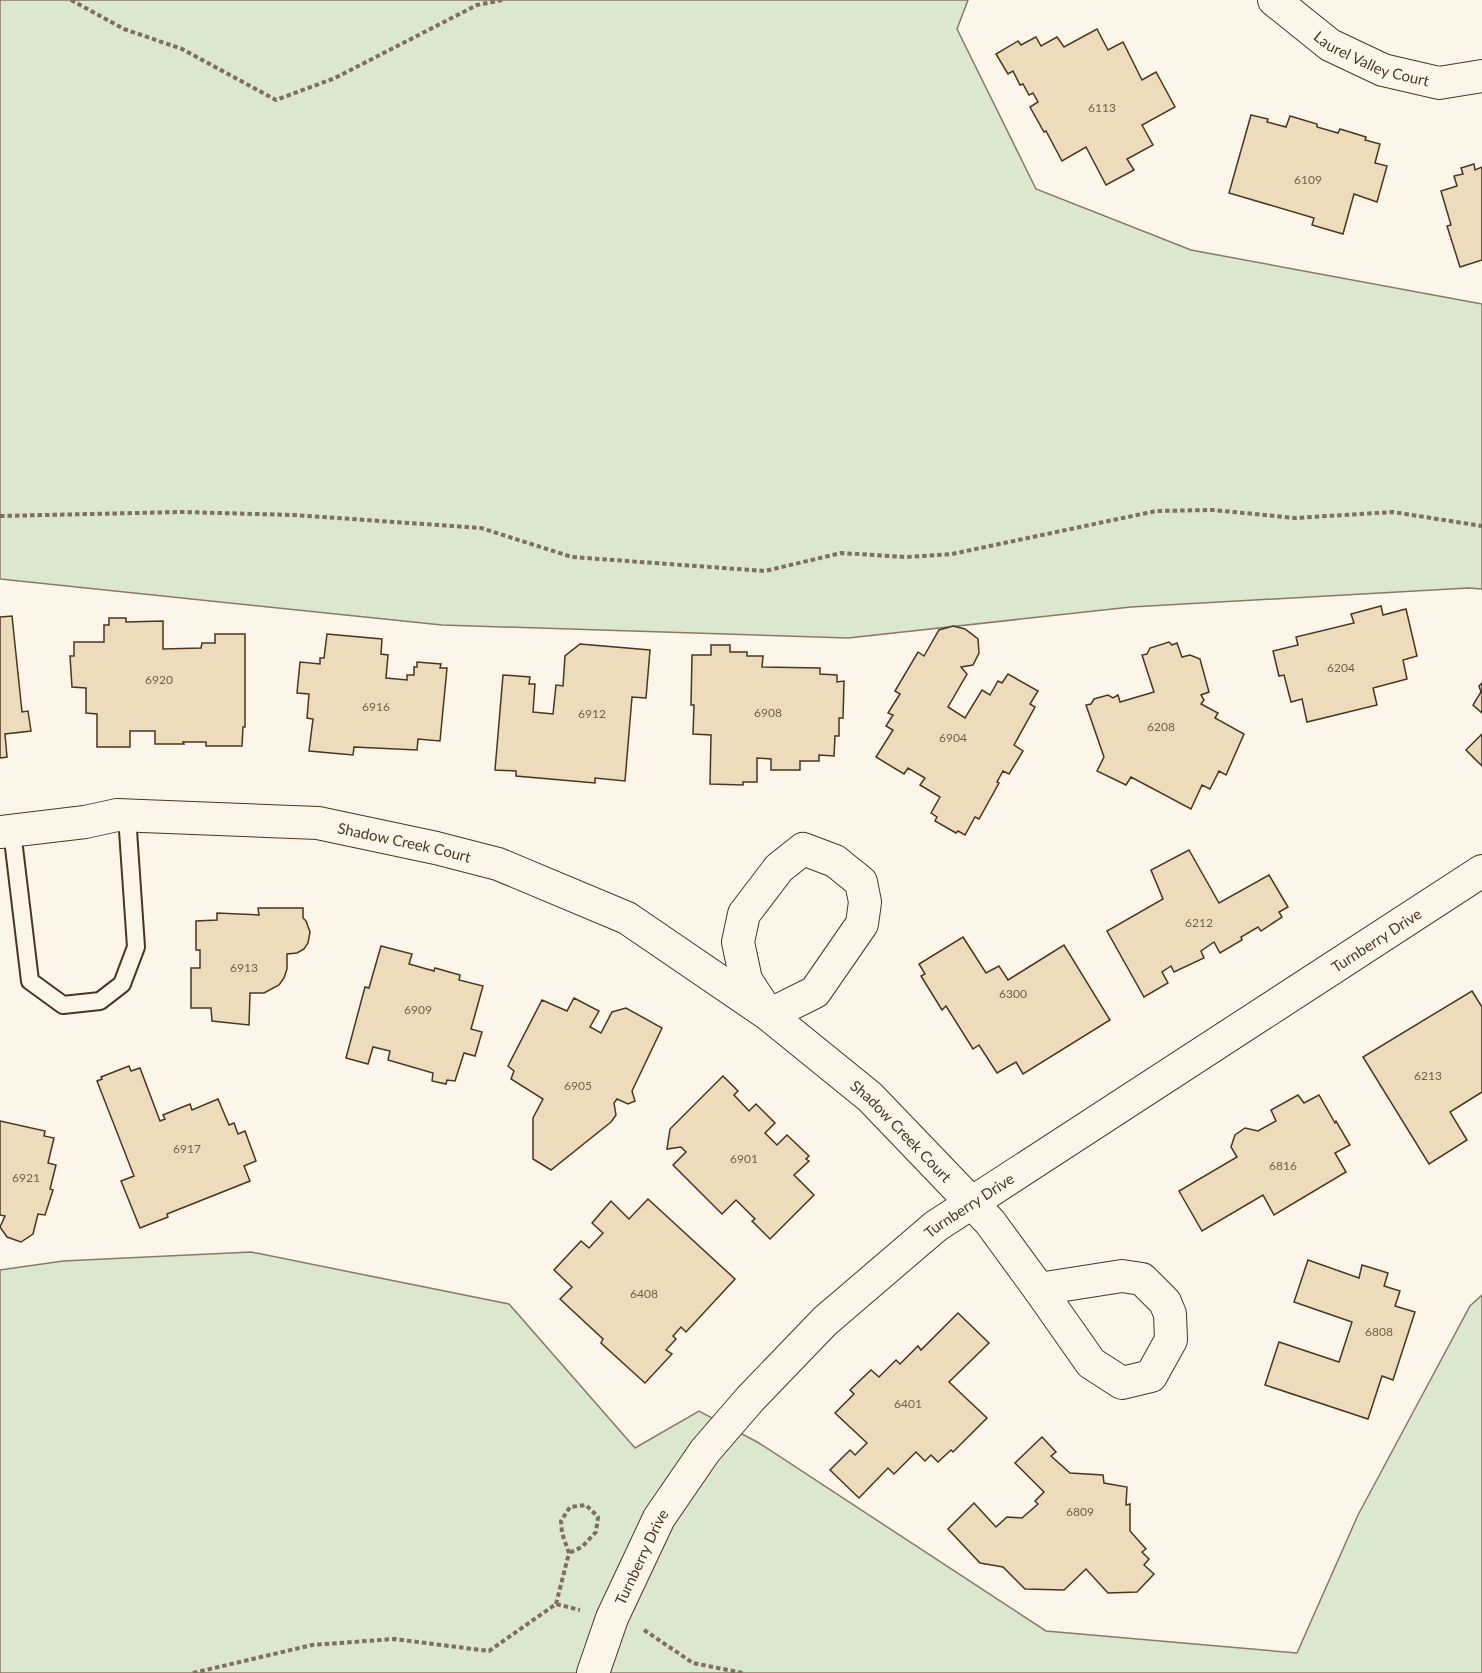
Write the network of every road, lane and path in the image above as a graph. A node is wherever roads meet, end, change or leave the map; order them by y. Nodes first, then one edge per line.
1 (71, 0) edge
2 (503, 0) edge
3 (1274, 0) edge
4 (1482, 76) edge
5 (0, 516) edge
6 (1482, 526) edge
7 (127, 816) junction
8 (6, 832) edge
9 (1482, 871) edge
10 (770, 1015) junction
11 (973, 1203) junction
12 (1039, 1289) dead end
13 (569, 1553) junction
14 (556, 1604) junction
15 (612, 1618) junction
16 (193, 1673) edge
17 (593, 1673) edge
18 (743, 1673) edge

1 - 2 path
3 - 4 street, Laurel Valley Court
5 - 6 path
7 - 8 street, Shadow Creek Court
7 - 8 lane
7 - 10 street, Shadow Creek Court
9 - 11 street, Turnberry Drive
10 - 10 street, Shadow Creek Court
10 - 11 street, Shadow Creek Court
11 - 12 street, Shadow Creek Court
11 - 15 street, Turnberry Drive
13 - 13 path
13 - 14 path
14 - 15 path
14 - 16 path
15 - 17 street, Turnberry Drive
15 - 18 path

